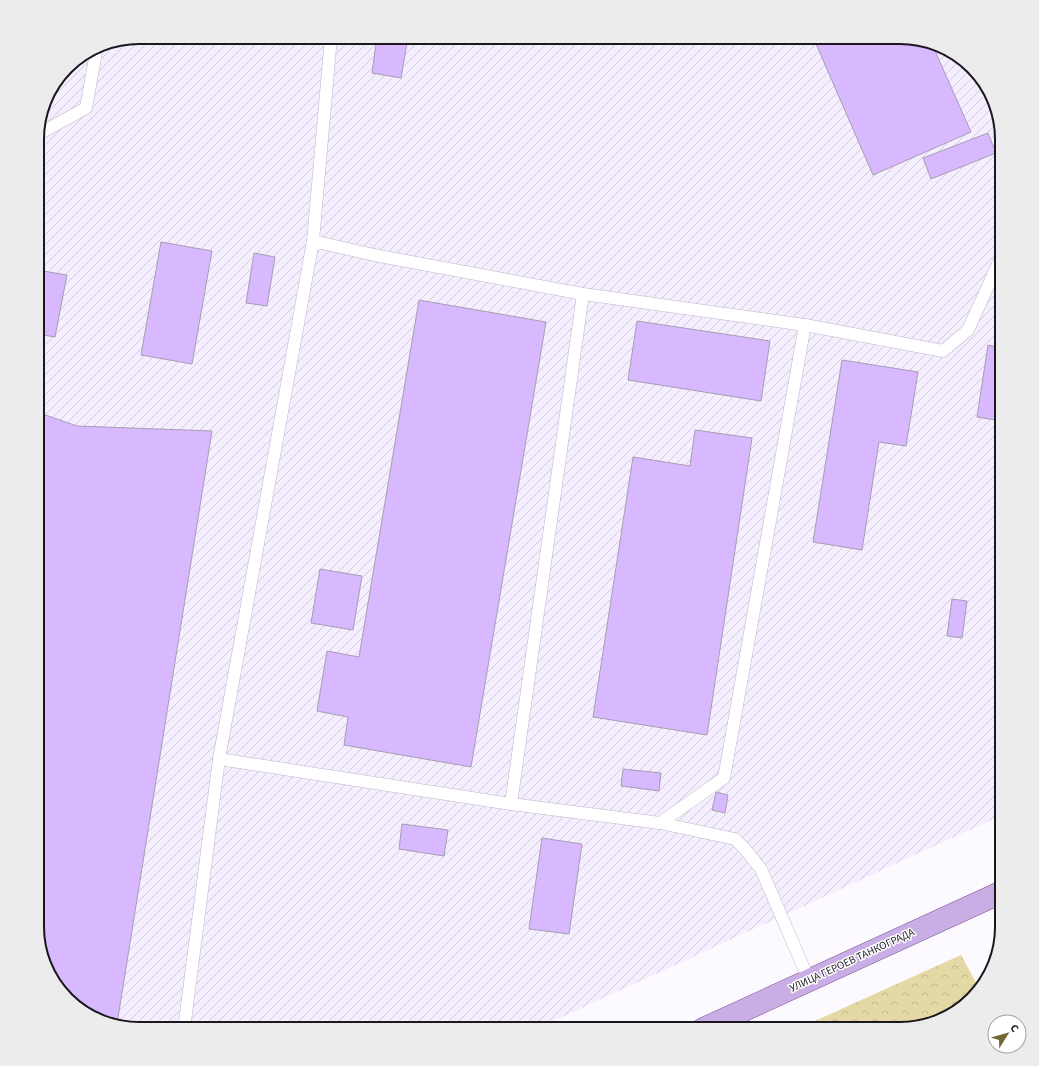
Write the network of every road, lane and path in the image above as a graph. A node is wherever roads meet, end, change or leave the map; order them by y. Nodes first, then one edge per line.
1 (331, 44) edge
2 (96, 55) edge
3 (44, 130) edge
4 (313, 241) junction
5 (995, 271) edge
6 (583, 294) junction
7 (805, 325) junction
8 (220, 759) junction
9 (511, 804) junction
10 (660, 823) junction
11 (995, 897) edge
12 (809, 980) junction
13 (185, 1022) edge
14 (718, 1022) edge

1 - 4 lane
2 - 3 lane
4 - 6 lane
4 - 8 lane
5 - 7 lane
6 - 7 lane
6 - 9 lane
7 - 10 lane
8 - 9 lane
8 - 13 lane
9 - 10 lane
10 - 12 lane
11 - 12 main road, УЛИЦА ГЕРОЕВ ТАНКОГРАДА
12 - 14 main road, УЛИЦА ГЕРОЕВ ТАНКОГРАДА

